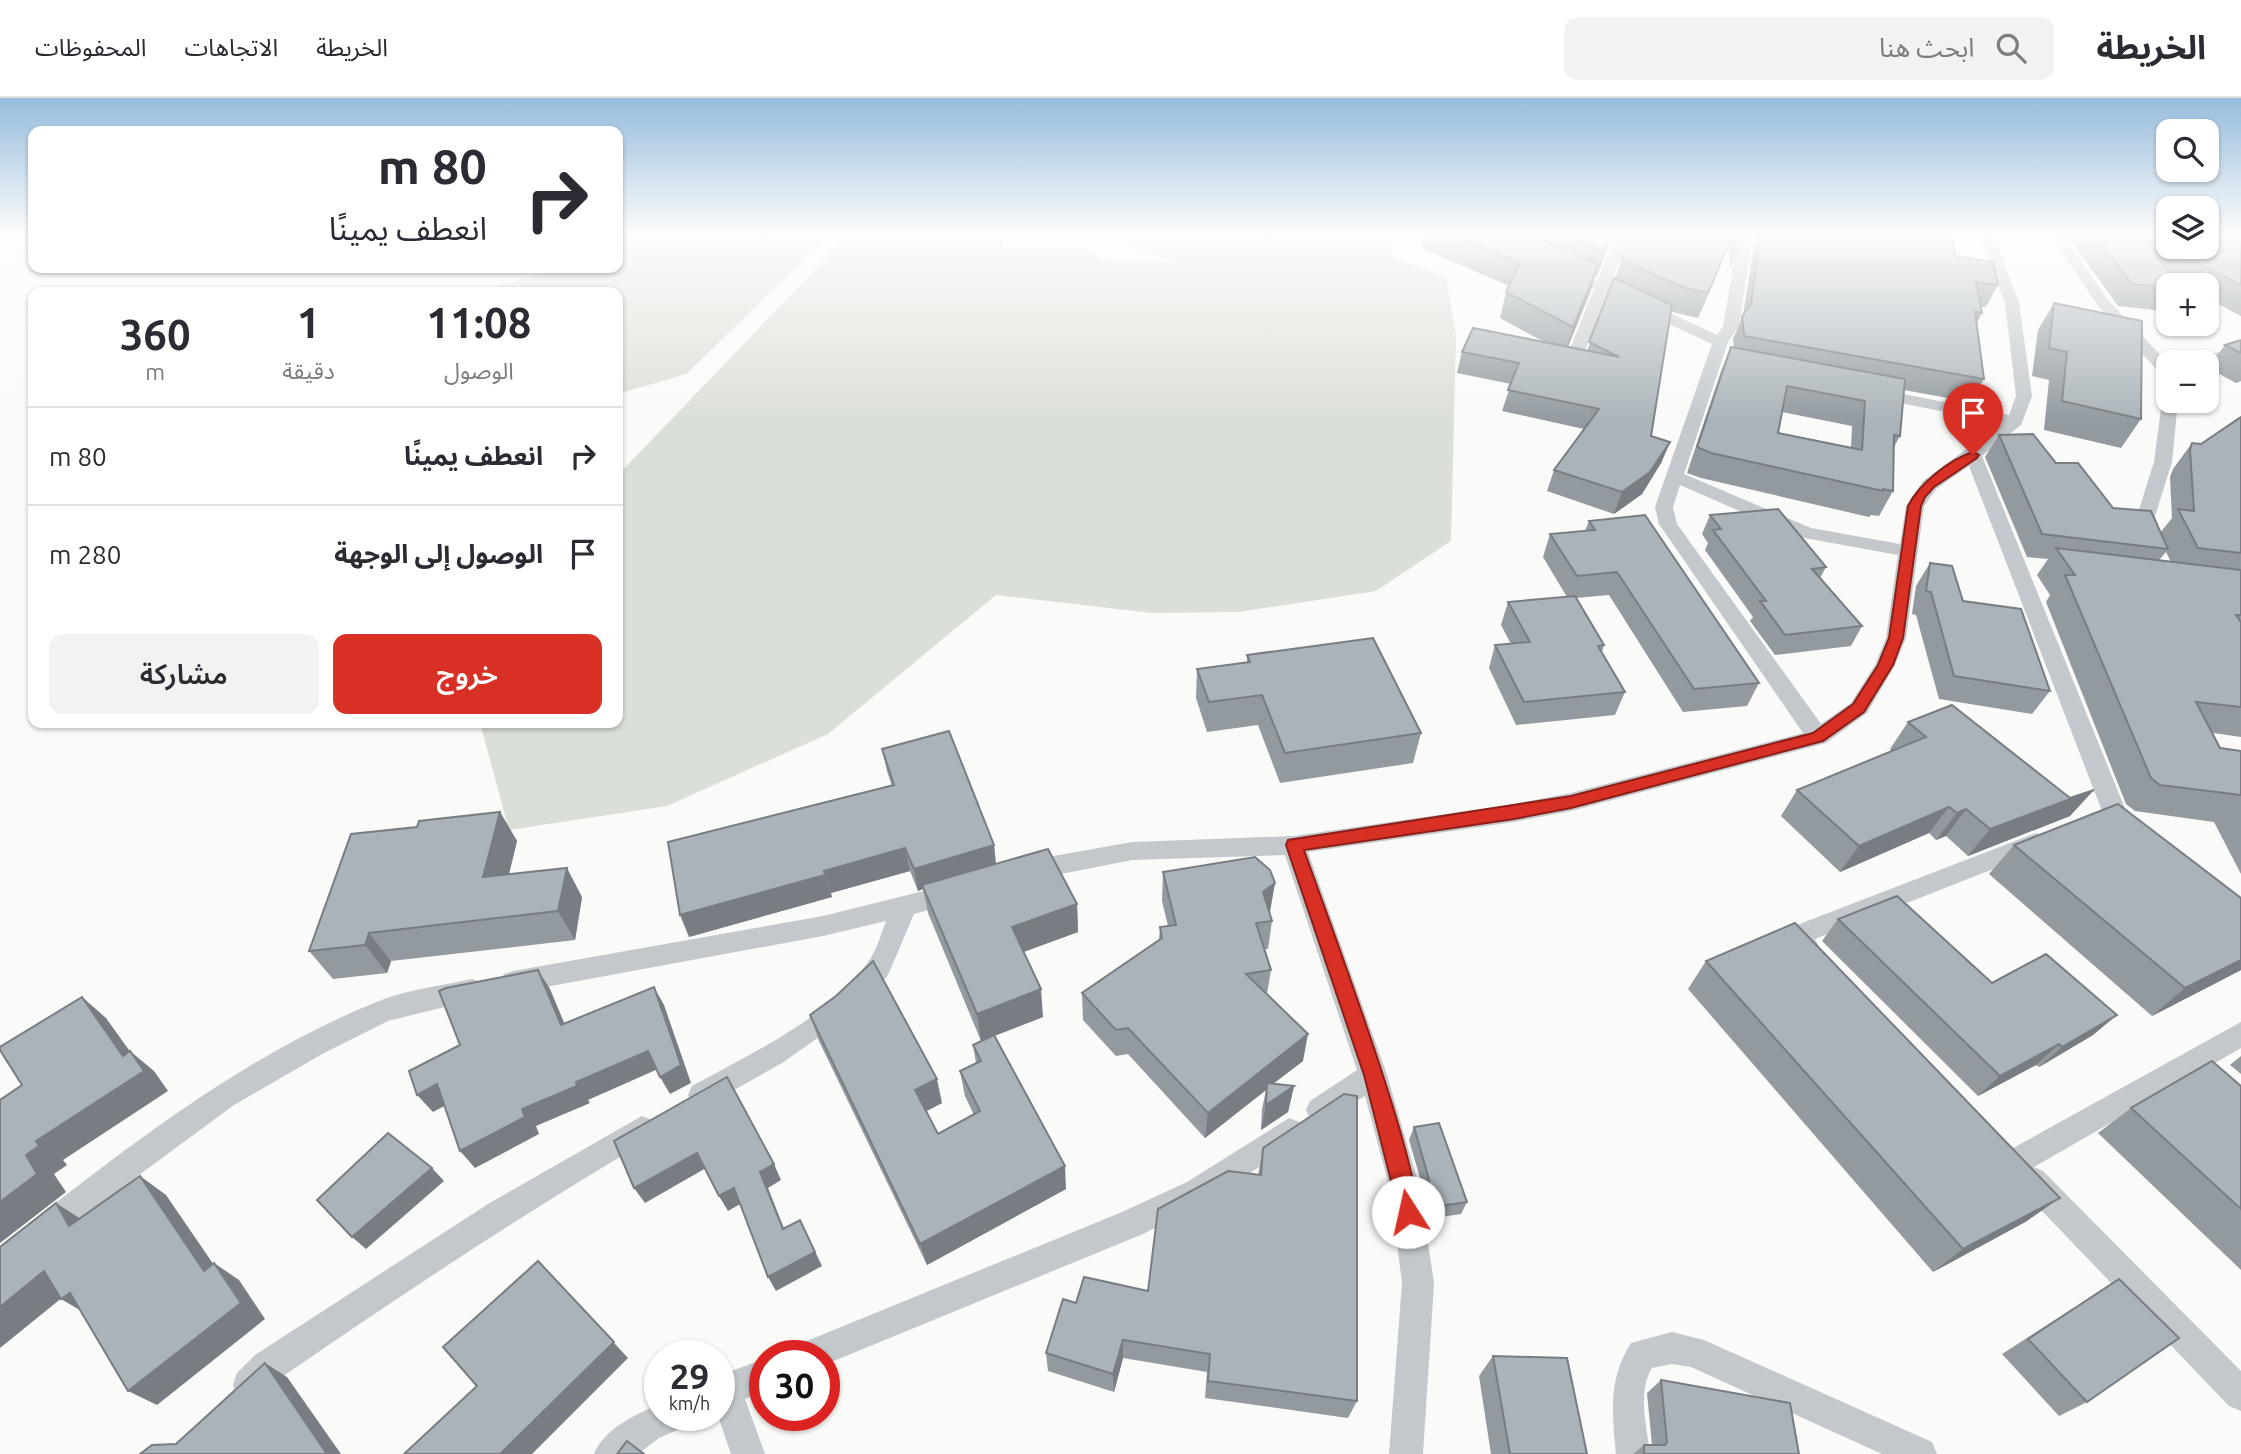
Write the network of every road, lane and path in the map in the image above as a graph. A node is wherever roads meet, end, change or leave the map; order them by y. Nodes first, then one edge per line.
1 (1598, 297) edge
2 (1622, 297) edge
3 (1736, 297) edge
4 (2010, 297) edge
5 (2099, 297) edge
6 (1720, 342) junction
7 (2241, 352) edge
8 (2219, 357) edge
9 (2156, 358) edge
10 (1573, 360) edge
11 (1861, 391) edge
12 (2169, 413) edge
13 (2015, 421) junction
14 (1973, 455) junction
15 (1674, 476) junction
16 (1908, 551) junction
17 (2156, 559) edge
18 (2018, 564) junction
19 (2046, 568) dead end
20 (1818, 737) junction
21 (2114, 811) junction
22 (2088, 821) edge
23 (2135, 828) edge
24 (2062, 831) edge
25 (1294, 845) junction
26 (1000, 880) edge
27 (976, 887) edge
28 (903, 908) junction
29 (1830, 977) edge
30 (2241, 1034) edge
31 (1373, 1075) junction
32 (0, 1265) edge
33 (840, 1343) edge
34 (2241, 1394) edge
35 (227, 1406) edge
36 (735, 1422) edge
37 (644, 1428) edge
38 (611, 1454) edge
39 (748, 1454) edge
40 (1406, 1454) edge
41 (1633, 1454) edge
42 (1920, 1454) edge

1 - 10 street
2 - 6 street
3 - 6 street
4 - 13 street
5 - 9 street
6 - 15 street
7 - 8 street
11 - 13 street
12 - 17 street
13 - 14 street
14 - 16 street
14 - 18 street
15 - 16 street
15 - 20 street
16 - 20 street
18 - 19 street
18 - 21 street
20 - 25 street
21 - 22 street
21 - 23 street
24 - 29 street
25 - 26 street
25 - 31 street
27 - 28 street
28 - 32 street
28 - 35 street
30 - 34 street
31 - 33 street
31 - 40 street
36 - 39 street
37 - 38 street
41 - 42 street

